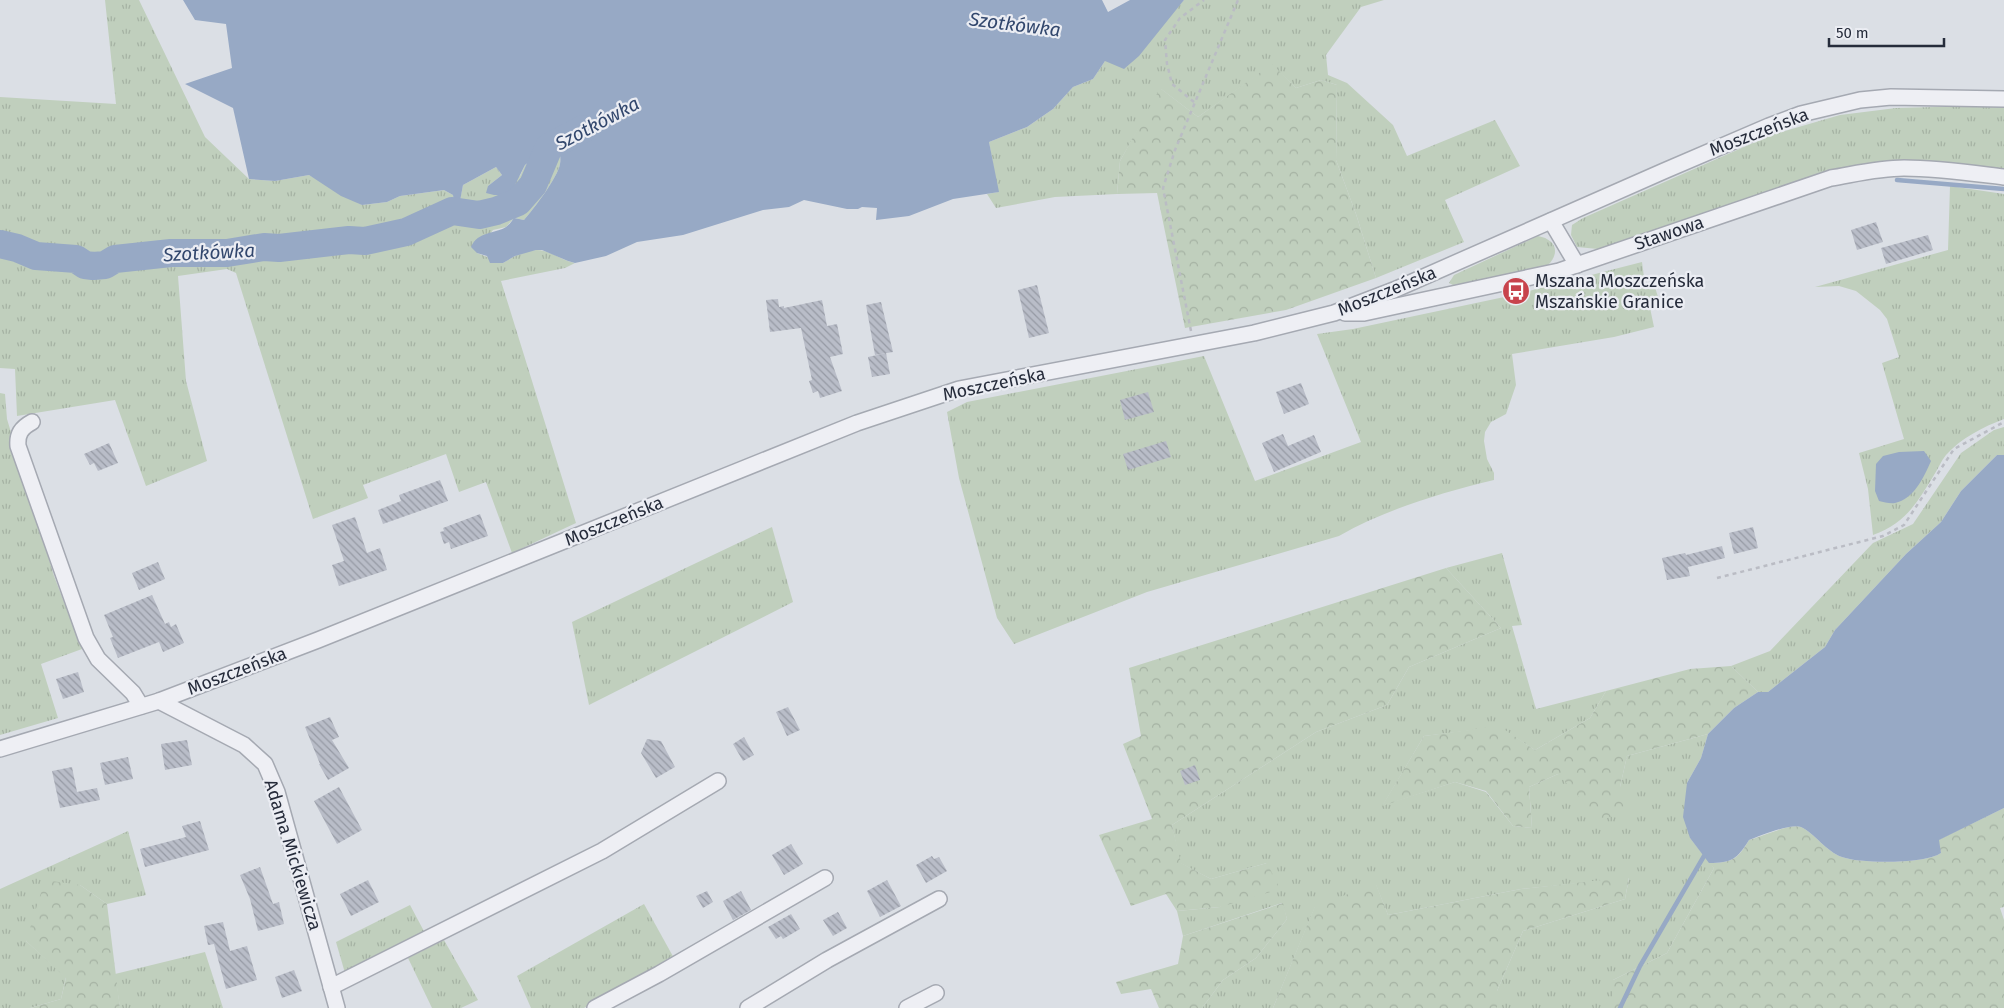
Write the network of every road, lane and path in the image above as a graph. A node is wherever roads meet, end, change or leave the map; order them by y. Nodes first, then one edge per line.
1 (1204, 0) edge
2 (1238, 0) edge
3 (2004, 99) edge
4 (1194, 102) junction
5 (2004, 177) edge
6 (1551, 221) junction
7 (1577, 265) junction
8 (1334, 313) junction
9 (1195, 345) junction
10 (32, 422) dead end
11 (2004, 422) edge
12 (1717, 578) dead end
13 (159, 701) junction
14 (142, 706) junction
15 (0, 749) edge
16 (718, 781) dead end
17 (825, 878) dead end
18 (938, 899) dead end
19 (331, 987) junction
20 (936, 992) dead end
21 (337, 1008) edge
22 (595, 1008) edge
23 (748, 1008) edge
24 (907, 1008) edge

1 - 4 path
2 - 4 path
3 - 6 street, Moszczeńska
4 - 9 path
5 - 7 street, Stawowa
6 - 7 street
6 - 8 street, Moszczeńska
7 - 8 street, Stawowa
8 - 9 street, Moszczeńska
9 - 13 street, Moszczeńska
10 - 14 street
11 - 12 path
13 - 14 street, Moszczeńska
13 - 19 street, Adama Mickiewicza
14 - 15 street, Moszczeńska
16 - 19 street
17 - 22 street
18 - 23 street
19 - 21 street, Adama Mickiewicza
20 - 24 street

